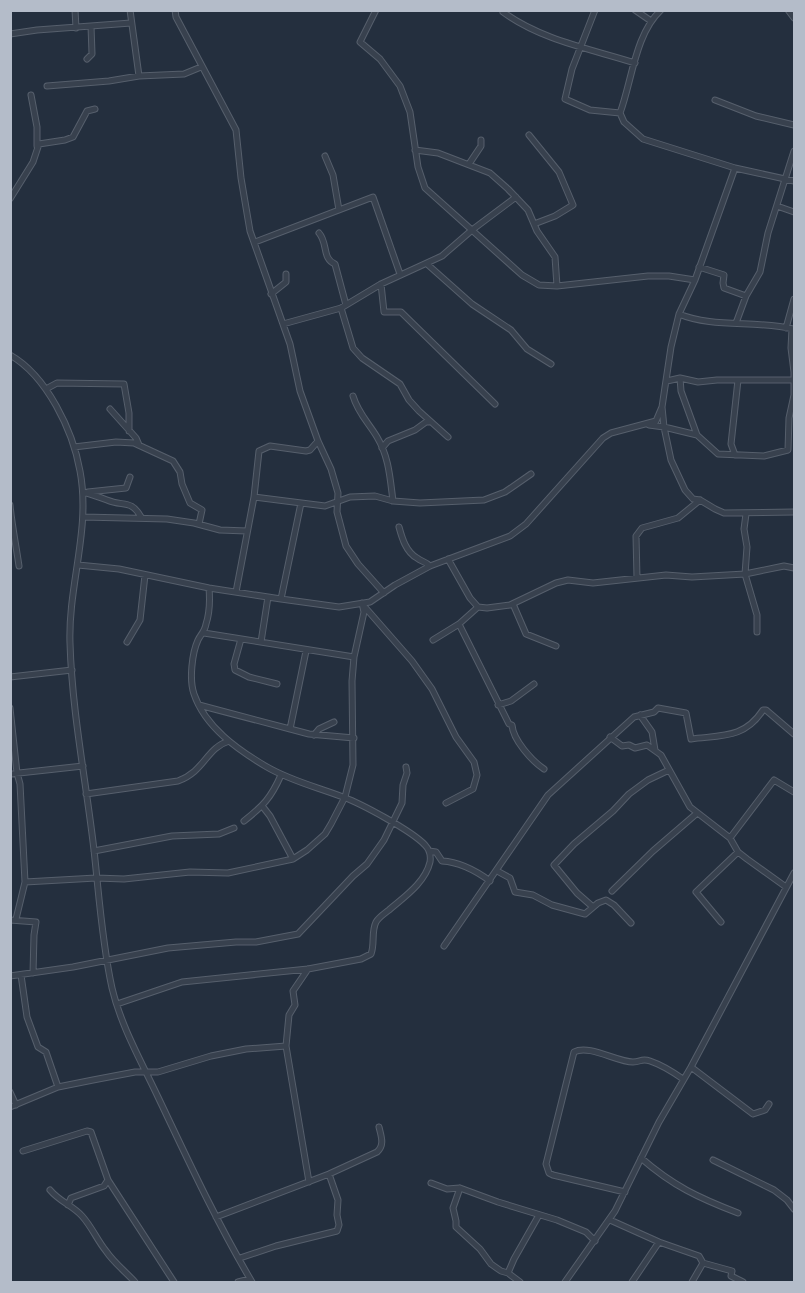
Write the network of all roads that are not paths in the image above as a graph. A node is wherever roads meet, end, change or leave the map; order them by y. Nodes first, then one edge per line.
1 (75, 10) edge
2 (130, 10) edge
3 (175, 10) edge
4 (376, 10) edge
5 (595, 10) edge
6 (635, 10) edge
7 (661, 10) edge
8 (788, 10) edge
9 (503, 12) dead end
10 (795, 18) edge
11 (651, 21) junction
12 (131, 23) junction
13 (91, 26) junction
14 (76, 28) junction
15 (10, 34) edge
16 (581, 48) junction
17 (87, 59) dead end
18 (635, 63) junction
19 (201, 67) junction
20 (139, 76) junction
21 (47, 86) dead end
22 (31, 95) dead end
23 (715, 100) dead end
24 (95, 109) dead end
25 (620, 113) junction
26 (795, 125) edge
27 (529, 135) dead end
28 (481, 140) dead end
29 (37, 148) junction
30 (415, 150) junction
31 (795, 151) edge
32 (325, 156) dead end
33 (469, 164) junction
34 (735, 168) junction
35 (786, 178) junction
36 (795, 181) edge
37 (516, 197) junction
38 (10, 199) edge
39 (777, 206) junction
40 (339, 210) junction
41 (795, 212) edge
42 (534, 224) junction
43 (472, 230) junction
44 (319, 233) dead end
45 (255, 242) junction
46 (427, 264) junction
47 (699, 267) junction
48 (286, 274) dead end
49 (400, 274) junction
50 (695, 280) junction
51 (381, 284) junction
52 (557, 286) junction
53 (271, 294) junction
54 (746, 296) junction
55 (795, 299) edge
56 (344, 307) junction
57 (679, 314) junction
58 (736, 323) junction
59 (283, 324) junction
60 (791, 329) edge
61 (10, 356) edge
62 (551, 364) dead end
63 (680, 378) junction
64 (738, 380) junction
65 (794, 380) edge
66 (667, 381) junction
67 (46, 389) junction
68 (353, 396) dead end
69 (495, 404) dead end
70 (662, 407) junction
71 (110, 409) dead end
72 (429, 422) junction
73 (644, 425) junction
74 (664, 426) junction
75 (129, 431) junction
76 (698, 435) junction
77 (448, 437) dead end
78 (318, 441) junction
79 (139, 446) junction
80 (74, 447) junction
81 (383, 450) junction
82 (735, 455) junction
83 (531, 474) dead end
84 (130, 477) dead end
85 (83, 492) junction
86 (254, 496) junction
87 (700, 500) junction
88 (393, 501) junction
89 (336, 502) junction
90 (302, 503) junction
91 (10, 505) edge
92 (795, 512) edge
93 (746, 514) junction
94 (83, 517) junction
95 (141, 518) junction
96 (199, 524) junction
97 (399, 527) dead end
98 (247, 531) junction
99 (447, 559) junction
100 (78, 565) junction
101 (19, 566) dead end
102 (430, 566) junction
103 (795, 568) edge
104 (745, 574) junction
105 (145, 575) junction
106 (637, 578) junction
107 (209, 588) junction
108 (236, 592) junction
109 (384, 593) junction
110 (268, 597) junction
111 (281, 599) junction
112 (362, 603) junction
113 (513, 604) junction
114 (478, 607) junction
115 (459, 624) junction
116 (757, 632) dead end
117 (204, 633) junction
118 (241, 639) junction
119 (433, 640) dead end
120 (127, 642) dead end
121 (261, 642) junction
122 (556, 646) dead end
123 (306, 651) junction
124 (354, 657) junction
125 (72, 670) junction
126 (10, 677) edge
127 (277, 684) dead end
128 (534, 684) dead end
129 (199, 705) junction
130 (498, 705) junction
131 (10, 708) edge
132 (640, 715) junction
133 (334, 722) dead end
134 (290, 729) junction
135 (795, 734) edge
136 (314, 735) junction
137 (610, 737) junction
138 (354, 738) junction
139 (229, 741) junction
140 (655, 750) junction
141 (83, 766) junction
142 (406, 767) dead end
143 (544, 769) dead end
144 (669, 770) junction
145 (14, 774) edge
146 (281, 775) junction
147 (795, 792) edge
148 (86, 794) junction
149 (345, 797) junction
150 (446, 803) dead end
151 (263, 807) junction
152 (696, 814) junction
153 (244, 821) dead end
154 (392, 822) junction
155 (234, 828) dead end
156 (730, 838) junction
157 (94, 851) junction
158 (429, 851) junction
159 (738, 852) junction
160 (293, 859) junction
161 (499, 872) dead end
162 (795, 873) edge
163 (96, 878) junction
164 (490, 881) junction
165 (25, 882) junction
166 (786, 887) junction
167 (612, 891) dead end
168 (593, 907) junction
169 (13, 920) edge
170 (721, 922) dead end
171 (631, 923) dead end
172 (444, 946) dead end
173 (107, 960) junction
174 (308, 969) junction
175 (33, 973) junction
176 (21, 975) junction
177 (10, 976) edge
178 (117, 1004) junction
179 (286, 1046) junction
180 (691, 1067) junction
181 (146, 1072) junction
182 (683, 1079) junction
183 (58, 1087) junction
184 (10, 1092) edge
185 (769, 1104) dead end
186 (13, 1106) edge
187 (379, 1126) dead end
188 (23, 1151) dead end
189 (641, 1158) junction
190 (713, 1160) dead end
191 (329, 1174) junction
192 (108, 1180) junction
193 (309, 1182) junction
194 (431, 1183) dead end
195 (460, 1188) junction
196 (50, 1190) dead end
197 (625, 1192) junction
198 (70, 1204) junction
199 (795, 1209) edge
200 (738, 1213) dead end
201 (539, 1215) junction
202 (216, 1217) junction
203 (610, 1220) junction
204 (595, 1241) junction
205 (659, 1242) junction
206 (240, 1258) junction
207 (703, 1263) junction
208 (508, 1273) junction
209 (251, 1281) edge
210 (135, 1282) edge
211 (174, 1282) edge
212 (238, 1282) edge
213 (520, 1282) edge
214 (566, 1282) edge
215 (632, 1282) edge
216 (692, 1282) edge
217 (743, 1282) edge

1 - 14 street
2 - 12 street
3 - 19 street
4 - 30 street
5 - 16 street
6 - 11 street
7 - 11 street
8 - 10 street
9 - 16 street
11 - 18 street
12 - 13 street
12 - 20 street
13 - 14 street
13 - 17 street
14 - 15 street
16 - 18 street
16 - 25 street
18 - 25 street
19 - 20 street
19 - 45 street
20 - 21 street
22 - 29 street
23 - 26 street
24 - 29 street
25 - 34 street
27 - 42 street
28 - 33 street
29 - 38 street
30 - 33 street
30 - 43 street
31 - 35 street
32 - 40 street
33 - 37 street
34 - 35 street
34 - 47 street
35 - 36 street
35 - 39 street
37 - 42 street
37 - 43 street
39 - 41 street
39 - 54 street
40 - 45 street
40 - 49 street
42 - 52 street
43 - 46 street
43 - 52 street
44 - 56 street
45 - 53 street
46 - 49 street
46 - 62 street
47 - 50 street
47 - 54 street
48 - 53 street
49 - 51 street
50 - 52 street
50 - 57 street
51 - 56 street
51 - 69 street
53 - 59 street
54 - 58 street
55 - 60 street
56 - 59 street
56 - 72 street
57 - 58 street
57 - 66 street
58 - 60 street
59 - 78 street
60 - 65 street
61 - 67 street
63 - 64 street
63 - 66 street
63 - 76 street
64 - 65 street
64 - 82 street
65 - 82 street
66 - 70 street
67 - 75 street
67 - 80 street
68 - 81 street
70 - 73 street
70 - 74 street
71 - 75 street
72 - 77 street
72 - 81 street
73 - 74 street
73 - 99 street
74 - 76 street
74 - 87 street
75 - 79 street
76 - 82 street
78 - 86 street
78 - 89 street
79 - 80 street
79 - 96 street
80 - 85 street
81 - 88 street
83 - 88 street
84 - 85 street
85 - 94 street
85 - 95 street
86 - 90 street
86 - 98 street
87 - 93 street
87 - 106 street
88 - 89 street
89 - 90 street
89 - 109 street
90 - 111 street
91 - 101 street
92 - 93 street
93 - 104 street
94 - 95 street
94 - 100 street
95 - 96 street
96 - 98 street
97 - 102 street
98 - 108 street
99 - 102 street
99 - 114 street
100 - 105 street
100 - 125 street
102 - 109 street
103 - 104 street
104 - 106 street
104 - 116 street
105 - 107 street
105 - 120 street
106 - 113 street
107 - 108 street
107 - 117 street
108 - 110 street
109 - 112 street
110 - 111 street
110 - 121 street
111 - 112 street
112 - 124 street
112 - 150 street
113 - 114 street
113 - 122 street
114 - 115 street
115 - 119 street
115 - 130 street
117 - 118 street
117 - 129 street
118 - 121 street
118 - 127 street
121 - 123 street
123 - 124 street
123 - 134 street
124 - 138 street
125 - 126 street
125 - 141 street
128 - 130 street
129 - 134 street
129 - 139 street
130 - 143 street
131 - 145 street
132 - 135 street
132 - 137 street
132 - 140 street
133 - 136 street
134 - 136 street
136 - 138 street
137 - 140 street
137 - 164 street
138 - 149 street
139 - 146 street
139 - 148 street
140 - 144 street
141 - 145 street
141 - 148 street
142 - 154 street
144 - 152 street
144 - 168 street
145 - 165 street
146 - 149 street
146 - 151 street
147 - 156 street
148 - 157 street
149 - 154 street
149 - 160 street
151 - 153 street
151 - 160 street
152 - 156 street
152 - 167 street
154 - 158 street
154 - 173 street
155 - 157 street
156 - 159 street
157 - 163 street
158 - 164 street
158 - 174 street
159 - 166 street
159 - 170 street
160 - 163 street
161 - 168 street
162 - 166 street
163 - 165 street
163 - 173 street
164 - 172 street
165 - 169 street
166 - 180 street
168 - 171 street
169 - 175 street
173 - 175 street
173 - 178 street
174 - 178 street
174 - 179 street
175 - 176 street
176 - 177 street
176 - 183 street
178 - 181 street
179 - 181 street
179 - 193 street
180 - 182 street
180 - 185 street
181 - 183 street
181 - 202 street
182 - 189 street
182 - 197 street
183 - 186 street
184 - 186 street
187 - 191 street
188 - 192 street
189 - 197 street
189 - 200 street
190 - 199 street
191 - 193 street
191 - 206 street
192 - 198 street
192 - 211 street
193 - 202 street
194 - 195 street
195 - 201 street
195 - 208 street
196 - 198 street
197 - 203 street
198 - 210 street
201 - 204 street
201 - 208 street
202 - 206 street
203 - 204 street
203 - 205 street
204 - 214 street
205 - 207 street
205 - 215 street
206 - 209 street
207 - 216 street
207 - 217 street
208 - 213 street
209 - 212 street

